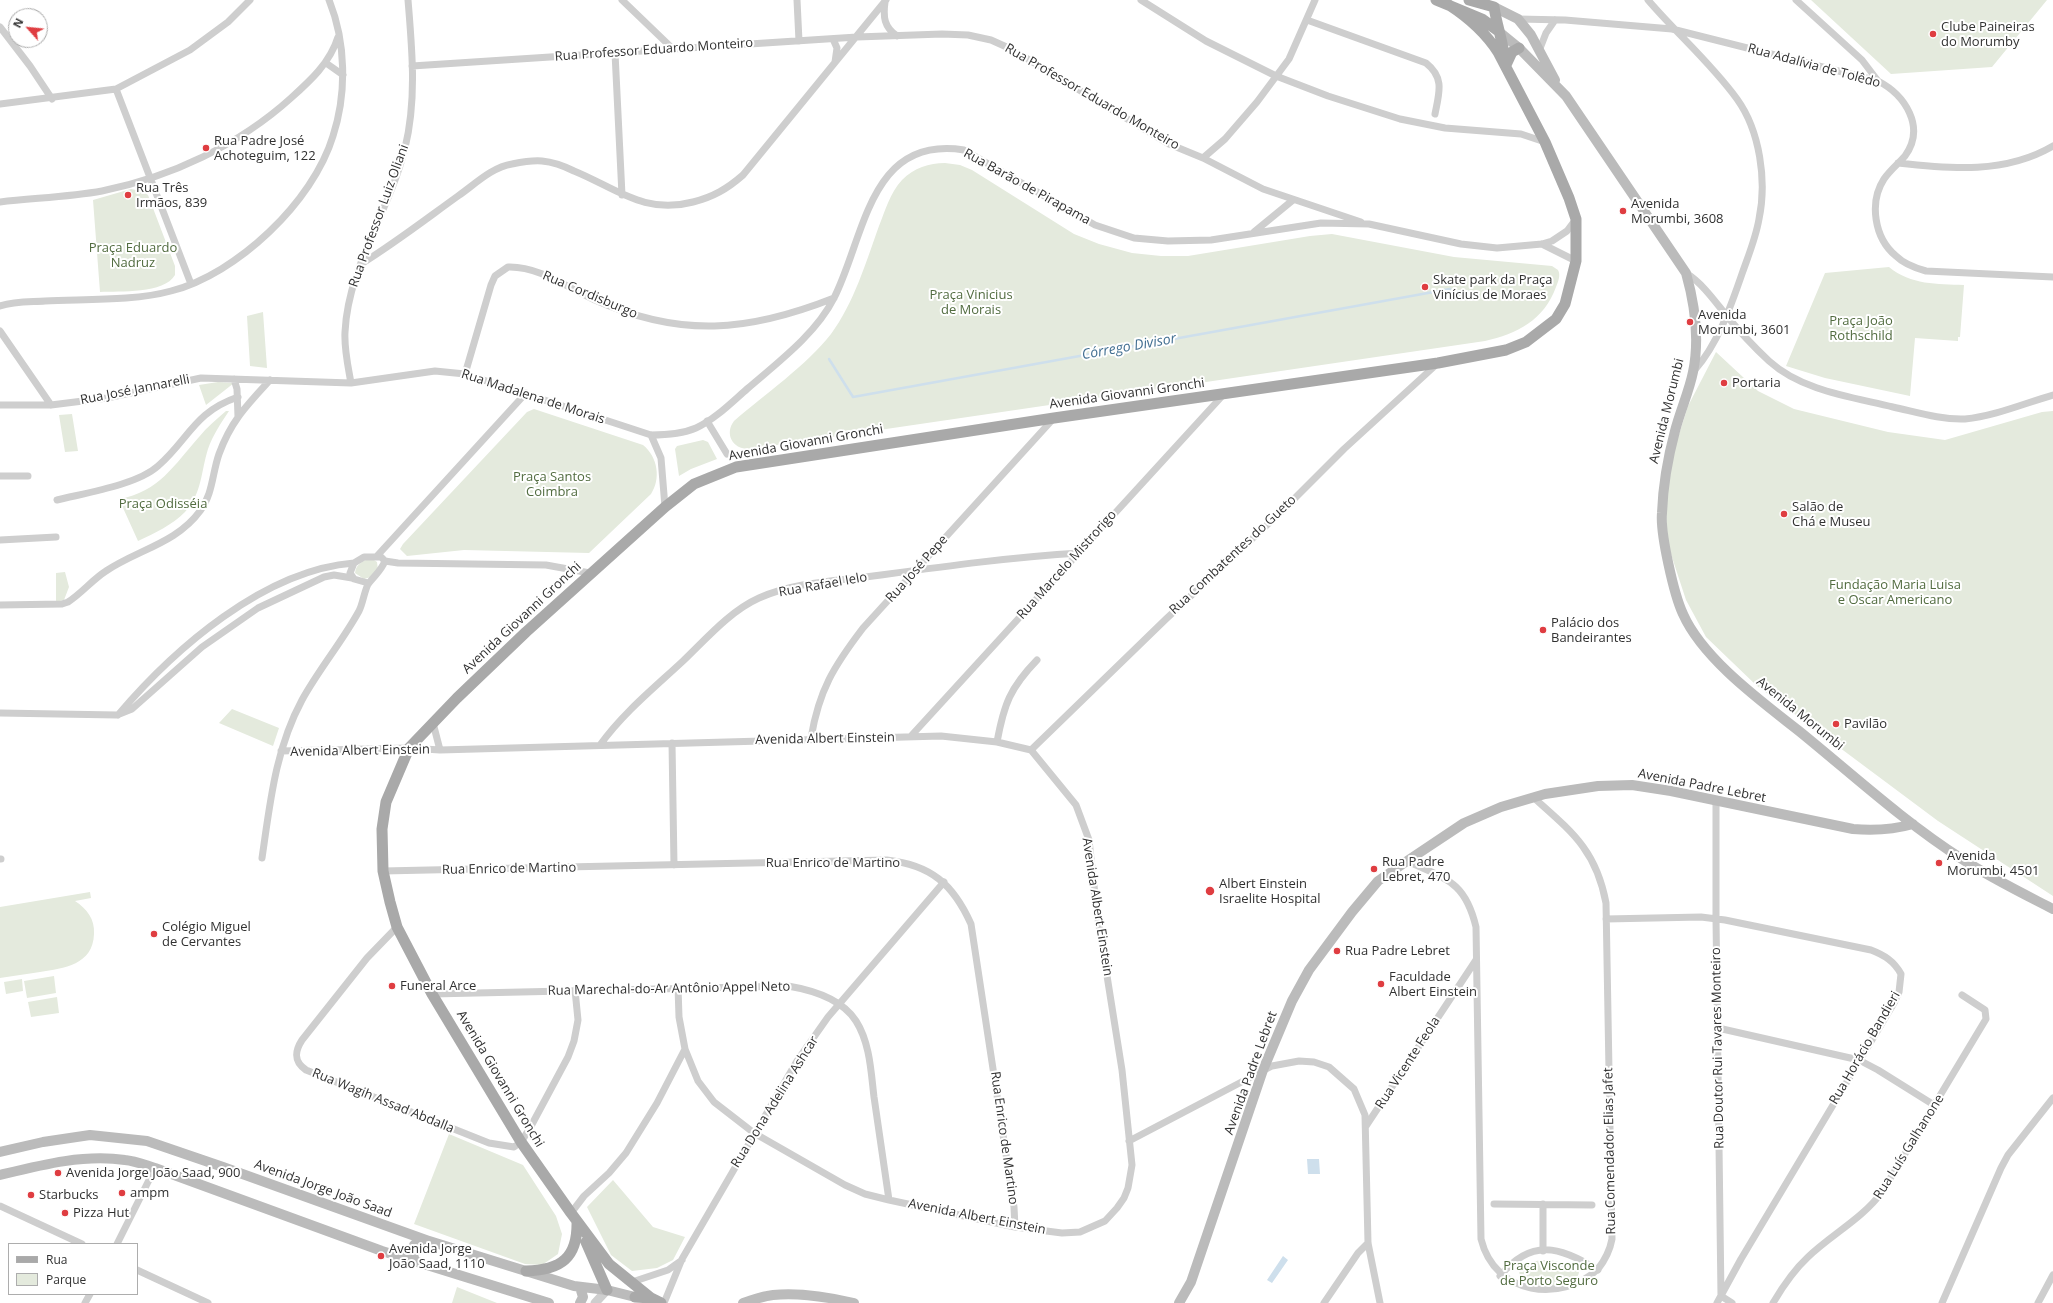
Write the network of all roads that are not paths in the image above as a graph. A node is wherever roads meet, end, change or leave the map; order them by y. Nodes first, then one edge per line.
1 (250, 0) edge
2 (329, 0) edge
3 (408, 0) edge
4 (622, 0) edge
5 (797, 0) edge
6 (1141, 0) edge
7 (1315, 0) edge
8 (1436, 0) edge
9 (1468, 0) edge
10 (1648, 0) edge
11 (1796, 0) edge
12 (886, 1) edge
13 (1449, 6) junction
14 (1494, 7) junction
15 (1518, 19) junction
16 (1306, 20) junction
17 (1554, 20) junction
18 (0, 28) edge
19 (1672, 29) junction
20 (1497, 30) junction
21 (338, 36) junction
22 (897, 36) junction
23 (857, 37) junction
24 (833, 39) junction
25 (800, 41) junction
26 (1519, 48) junction
27 (673, 49) junction
28 (1539, 50) junction
29 (615, 53) junction
30 (326, 63) junction
31 (835, 64) junction
32 (412, 66) junction
33 (1506, 66) junction
34 (343, 75) junction
35 (1276, 76) junction
36 (1878, 81) junction
37 (1559, 87) junction
38 (116, 89) junction
39 (52, 99) junction
40 (0, 104) edge
41 (1435, 114) dead end
42 (1545, 142) junction
43 (2053, 146) edge
44 (1204, 158) junction
45 (1898, 163) junction
46 (150, 178) junction
47 (622, 195) junction
48 (1293, 200) junction
49 (0, 202) edge
50 (1576, 219) junction
51 (1369, 224) junction
52 (1254, 232) junction
53 (1542, 244) junction
54 (1576, 261) junction
55 (361, 264) junction
56 (1686, 273) junction
57 (2053, 277) edge
58 (191, 284) junction
59 (834, 298) junction
60 (0, 306) edge
61 (1726, 315) junction
62 (0, 331) edge
63 (1438, 363) junction
64 (1693, 372) junction
65 (465, 374) junction
66 (234, 379) junction
67 (270, 380) junction
68 (351, 383) junction
69 (526, 393) junction
70 (1224, 394) junction
71 (2053, 395) edge
72 (238, 397) junction
73 (0, 405) edge
74 (51, 405) junction
75 (238, 417) junction
76 (1054, 418) junction
77 (707, 421) junction
78 (651, 435) junction
79 (727, 454) dead end
80 (0, 476) edge
81 (28, 476) dead end
82 (57, 500) dead end
83 (665, 507) junction
84 (56, 537) dead end
85 (0, 540) edge
86 (1080, 553) junction
87 (377, 556) junction
88 (385, 561) junction
89 (354, 564) junction
90 (918, 569) junction
91 (590, 573) junction
92 (351, 575) junction
93 (368, 583) junction
94 (0, 605) edge
95 (1037, 660) dead end
96 (0, 713) edge
97 (117, 716) junction
98 (433, 723) junction
99 (911, 736) junction
100 (811, 738) junction
101 (997, 742) junction
102 (672, 743) junction
103 (600, 745) junction
104 (409, 748) junction
105 (440, 750) junction
106 (1031, 750) junction
107 (281, 751) junction
108 (1534, 798) junction
109 (1716, 801) junction
110 (1893, 807) junction
111 (1913, 824) junction
112 (1893, 830) junction
113 (262, 858) dead end
114 (1407, 861) junction
115 (674, 865) junction
116 (383, 871) junction
117 (944, 882) junction
118 (2053, 909) edge
119 (1606, 919) junction
120 (1716, 919) junction
121 (397, 926) junction
122 (1476, 960) junction
123 (678, 987) junction
124 (575, 990) junction
125 (432, 994) junction
126 (1962, 996) dead end
127 (840, 1004) junction
128 (1718, 1028) junction
129 (685, 1049) junction
130 (1859, 1060) junction
131 (1263, 1070) junction
132 (2053, 1098) edge
133 (1934, 1105) junction
134 (1366, 1126) junction
135 (754, 1133) junction
136 (1129, 1140) junction
137 (521, 1142) junction
138 (0, 1152) edge
139 (155, 1168) junction
140 (0, 1175) edge
141 (889, 1200) junction
142 (1494, 1204) dead end
143 (1543, 1204) junction
144 (1592, 1205) dead end
145 (0, 1206) edge
146 (574, 1217) junction
147 (1015, 1227) junction
148 (426, 1240) junction
149 (80, 1243) edge
150 (118, 1243) edge
151 (1368, 1243) junction
152 (1543, 1250) junction
153 (682, 1260) junction
154 (415, 1261) junction
155 (138, 1270) edge
156 (1598, 1270) junction
157 (526, 1271) junction
158 (2053, 1275) edge
159 (1500, 1276) junction
160 (632, 1282) junction
161 (580, 1287) junction
162 (607, 1290) junction
163 (1721, 1296) junction
164 (635, 1297) joint
165 (659, 1301) edge
166 (208, 1303) edge
167 (549, 1303) edge
168 (580, 1303) edge
169 (596, 1303) edge
170 (743, 1303) edge
171 (854, 1303) edge
172 (1178, 1303) edge
173 (1324, 1303) edge
174 (1380, 1303) edge
175 (1717, 1303) edge
176 (1732, 1303) edge
177 (1773, 1303) edge
178 (1942, 1303) edge
179 (2038, 1303) edge

1 - 38 street
2 - 21 street
3 - 32 street, Rua Professor Luiz Oliani
4 - 27 street
5 - 25 street
6 - 35 street
7 - 16 street
8 - 13 main road, Avenida Morumbi
9 - 14 main road, Avenida Morumbi
10 - 19 street
11 - 36 street
12 - 22 street
12 - 23 street
13 - 20 main road, Avenida Morumbi
13 - 33 main road, Avenida Giovanni Gronchi
14 - 15 main road, Avenida Morumbi
14 - 20 main road, Avenida Giovanni Gronchi
15 - 17 street, Rua Adalívia de Tolêdo
15 - 28 main road, Avenida Morumbi
16 - 35 street
16 - 41 street
17 - 19 street, Rua Adalívia de Tolêdo
17 - 28 street
18 - 39 street
19 - 36 street, Rua Adalívia de Tolêdo
19 - 61 street
20 - 26 main road, Avenida Morumbi
20 - 33 main road, Avenida Giovanni Gronchi
21 - 30 street
21 - 34 street
22 - 23 street, Rua Professor Eduardo Monteiro
22 - 44 street, Rua Professor Eduardo Monteiro
23 - 24 street, Rua Professor Eduardo Monteiro
23 - 31 street
24 - 25 street, Rua Professor Eduardo Monteiro
24 - 31 street
25 - 27 street, Rua Professor Eduardo Monteiro
26 - 33 main road
26 - 37 main road, Avenida Morumbi
27 - 29 street, Rua Professor Eduardo Monteiro
28 - 37 main road, Avenida Morumbi
29 - 32 street, Rua Professor Eduardo Monteiro
29 - 47 street
30 - 34 street
30 - 46 street
31 - 47 street
32 - 55 street, Rua Professor Luiz Oliani
33 - 42 main road, Avenida Giovanni Gronchi
34 - 58 street
35 - 42 street
35 - 44 street
36 - 45 street, Rua Adalívia de Tolêdo
37 - 56 main road, Avenida Morumbi
38 - 39 street
38 - 46 street
39 - 40 street
42 - 50 main road, Avenida Giovanni Gronchi
43 - 45 street
44 - 48 street, Rua Professor Eduardo Monteiro
45 - 57 street, Rua Adalívia de Tolêdo
46 - 49 street
46 - 58 street
47 - 55 street
48 - 51 street, Rua Professor Eduardo Monteiro
48 - 52 street, Rua Barão de Pirapama
50 - 53 street, Rua Barão de Pirapama
50 - 54 main road, Avenida Giovanni Gronchi
51 - 52 street, Rua Barão de Pirapama
51 - 53 street, Rua Barão de Pirapama
52 - 59 street, Rua Barão de Pirapama
53 - 54 street
54 - 63 main road, Avenida Giovanni Gronchi
55 - 68 street, Rua Professor Luiz Oliani
56 - 61 street
56 - 64 main road, Avenida Morumbi
58 - 60 street
59 - 65 street, Rua Cordisburgo
59 - 77 street, Rua Barão de Pirapama
61 - 64 street
61 - 71 street
62 - 74 street
63 - 70 main road, Avenida Giovanni Gronchi
63 - 106 street, Rua Combatentes do Gueto
64 - 110 main road, Avenida Morumbi
65 - 68 street, Rua Madalena de Morais
65 - 69 street, Rua Madalena de Morais
66 - 67 street, Rua José Jannarelli
66 - 72 street
66 - 74 street, Rua José Jannarelli
67 - 68 street, Rua Madalena de Morais
67 - 75 street
69 - 78 street, Rua Madalena de Morais
69 - 87 street
70 - 76 main road, Avenida Giovanni Gronchi
70 - 86 street, Rua Marcelo Mistrorigo
72 - 75 street
72 - 82 street
73 - 74 street, Rua José Jannarelli
75 - 94 street
76 - 83 main road, Avenida Giovanni Gronchi
76 - 90 street, Rua José Pepe
77 - 78 street, Rua Barão de Pirapama
77 - 79 street
78 - 83 street
80 - 81 street
83 - 91 main road, Avenida Giovanni Gronchi
84 - 85 street
86 - 90 street, Rua Rafael Ielo
86 - 99 street, Rua Marcelo Mistrorigo
87 - 88 street
87 - 89 street
88 - 91 street
88 - 93 street
89 - 92 street
89 - 97 street
90 - 100 street, Rua José Pepe
90 - 103 street, Rua Rafael Ielo
91 - 98 main road, Avenida Giovanni Gronchi
92 - 93 street
92 - 97 street
93 - 107 street
95 - 101 street
96 - 97 street
98 - 104 main road, Avenida Giovanni Gronchi
98 - 105 street, Avenida Albert Einstein
99 - 100 street, Avenida Albert Einstein
99 - 101 street, Avenida Albert Einstein
100 - 102 street, Avenida Albert Einstein
101 - 106 street, Avenida Albert Einstein
102 - 103 street, Avenida Albert Einstein
102 - 115 street
103 - 105 street, Avenida Albert Einstein
104 - 105 street, Avenida Albert Einstein
104 - 107 street, Avenida Albert Einstein
104 - 116 main road, Avenida Giovanni Gronchi
106 - 136 street, Avenida Albert Einstein
107 - 113 street
108 - 109 main road, Avenida Padre Lebret
108 - 114 main road, Avenida Padre Lebret
108 - 119 street, Rua Comendador Elias Jafet
109 - 112 main road, Avenida Padre Lebret
109 - 120 street, Rua Doutor Rui Tavares Monteiro
110 - 111 main road, Avenida Morumbi
110 - 112 main road
111 - 112 main road, Avenida Padre Lebret
111 - 118 main road, Avenida Morumbi
114 - 122 street, Rua Comendador Elias Jafet
114 - 131 main road, Avenida Padre Lebret
115 - 116 street, Rua Enrico de Martino
115 - 117 street, Rua Enrico de Martino
116 - 121 main road, Avenida Giovanni Gronchi
117 - 127 street, Rua Dona Adelina Ashcar
117 - 147 street, Rua Enrico de Martino
119 - 120 street, Rua Horácio Bandieri
119 - 156 street, Rua Comendador Elias Jafet
120 - 128 street, Rua Doutor Rui Tavares Monteiro
120 - 130 street, Rua Horácio Bandieri
121 - 125 main road, Avenida Giovanni Gronchi
121 - 137 street, Rua Wagih Assad Abdalla
122 - 134 street, Rua Vicente Feola
122 - 159 street, Rua Comendador Elias Jafet
123 - 124 street, Rua Marechal-do-Ar Antônio Appel Neto
123 - 127 street, Rua Marechal-do-Ar Antônio Appel Neto
123 - 129 street, Avenida Albert Einstein
124 - 125 street, Rua Marechal-do-Ar Antônio Appel Neto
124 - 137 street
125 - 137 main road, Avenida Giovanni Gronchi
126 - 133 street, Rua Luís Galhanone
127 - 135 street, Rua Dona Adelina Ashcar
127 - 141 street, Rua Marechal-do-Ar Antônio Appel Neto
128 - 130 street
128 - 163 street, Rua Doutor Rui Tavares Monteiro
129 - 135 street, Avenida Albert Einstein
129 - 146 street
130 - 133 street
130 - 163 street, Rua Horácio Bandieri
131 - 134 street
131 - 136 street
131 - 172 main road, Avenida Padre Lebret
132 - 178 street
133 - 177 street, Rua Luís Galhanone
134 - 151 street
135 - 141 street, Avenida Albert Einstein
135 - 153 street, Rua Dona Adelina Ashcar
136 - 147 street, Avenida Albert Einstein
137 - 146 main road, Avenida Giovanni Gronchi
138 - 148 main road, Avenida Jorge João Saad
139 - 140 main road
139 - 150 street
139 - 154 main road
141 - 147 street, Avenida Albert Einstein
142 - 143 street
143 - 144 street
143 - 152 street
145 - 149 street
146 - 157 main road
146 - 160 main road, Avenida Giovanni Gronchi
146 - 162 main road, Avenida Giovanni Gronchi
148 - 154 main road
148 - 157 main road, Avenida Jorge João Saad
151 - 173 street
151 - 174 street
152 - 156 street
152 - 159 street
153 - 160 street, Rua Dona Adelina Ashcar
153 - 165 street, Rua Dona Adelina Ashcar
154 - 167 main road
155 - 166 street
156 - 159 street, Rua Comendador Elias Jafet
157 - 161 main road, Avenida Jorge João Saad
158 - 179 street
160 - 165 main road, Avenida Giovanni Gronchi
161 - 162 main road, Avenida Jorge João Saad
161 - 168 main road
162 - 164 main road, Avenida Jorge João Saad
162 - 169 street
163 - 175 street, Rua Horácio Bandieri
163 - 176 street
164 - 165 main road
170 - 171 main road

